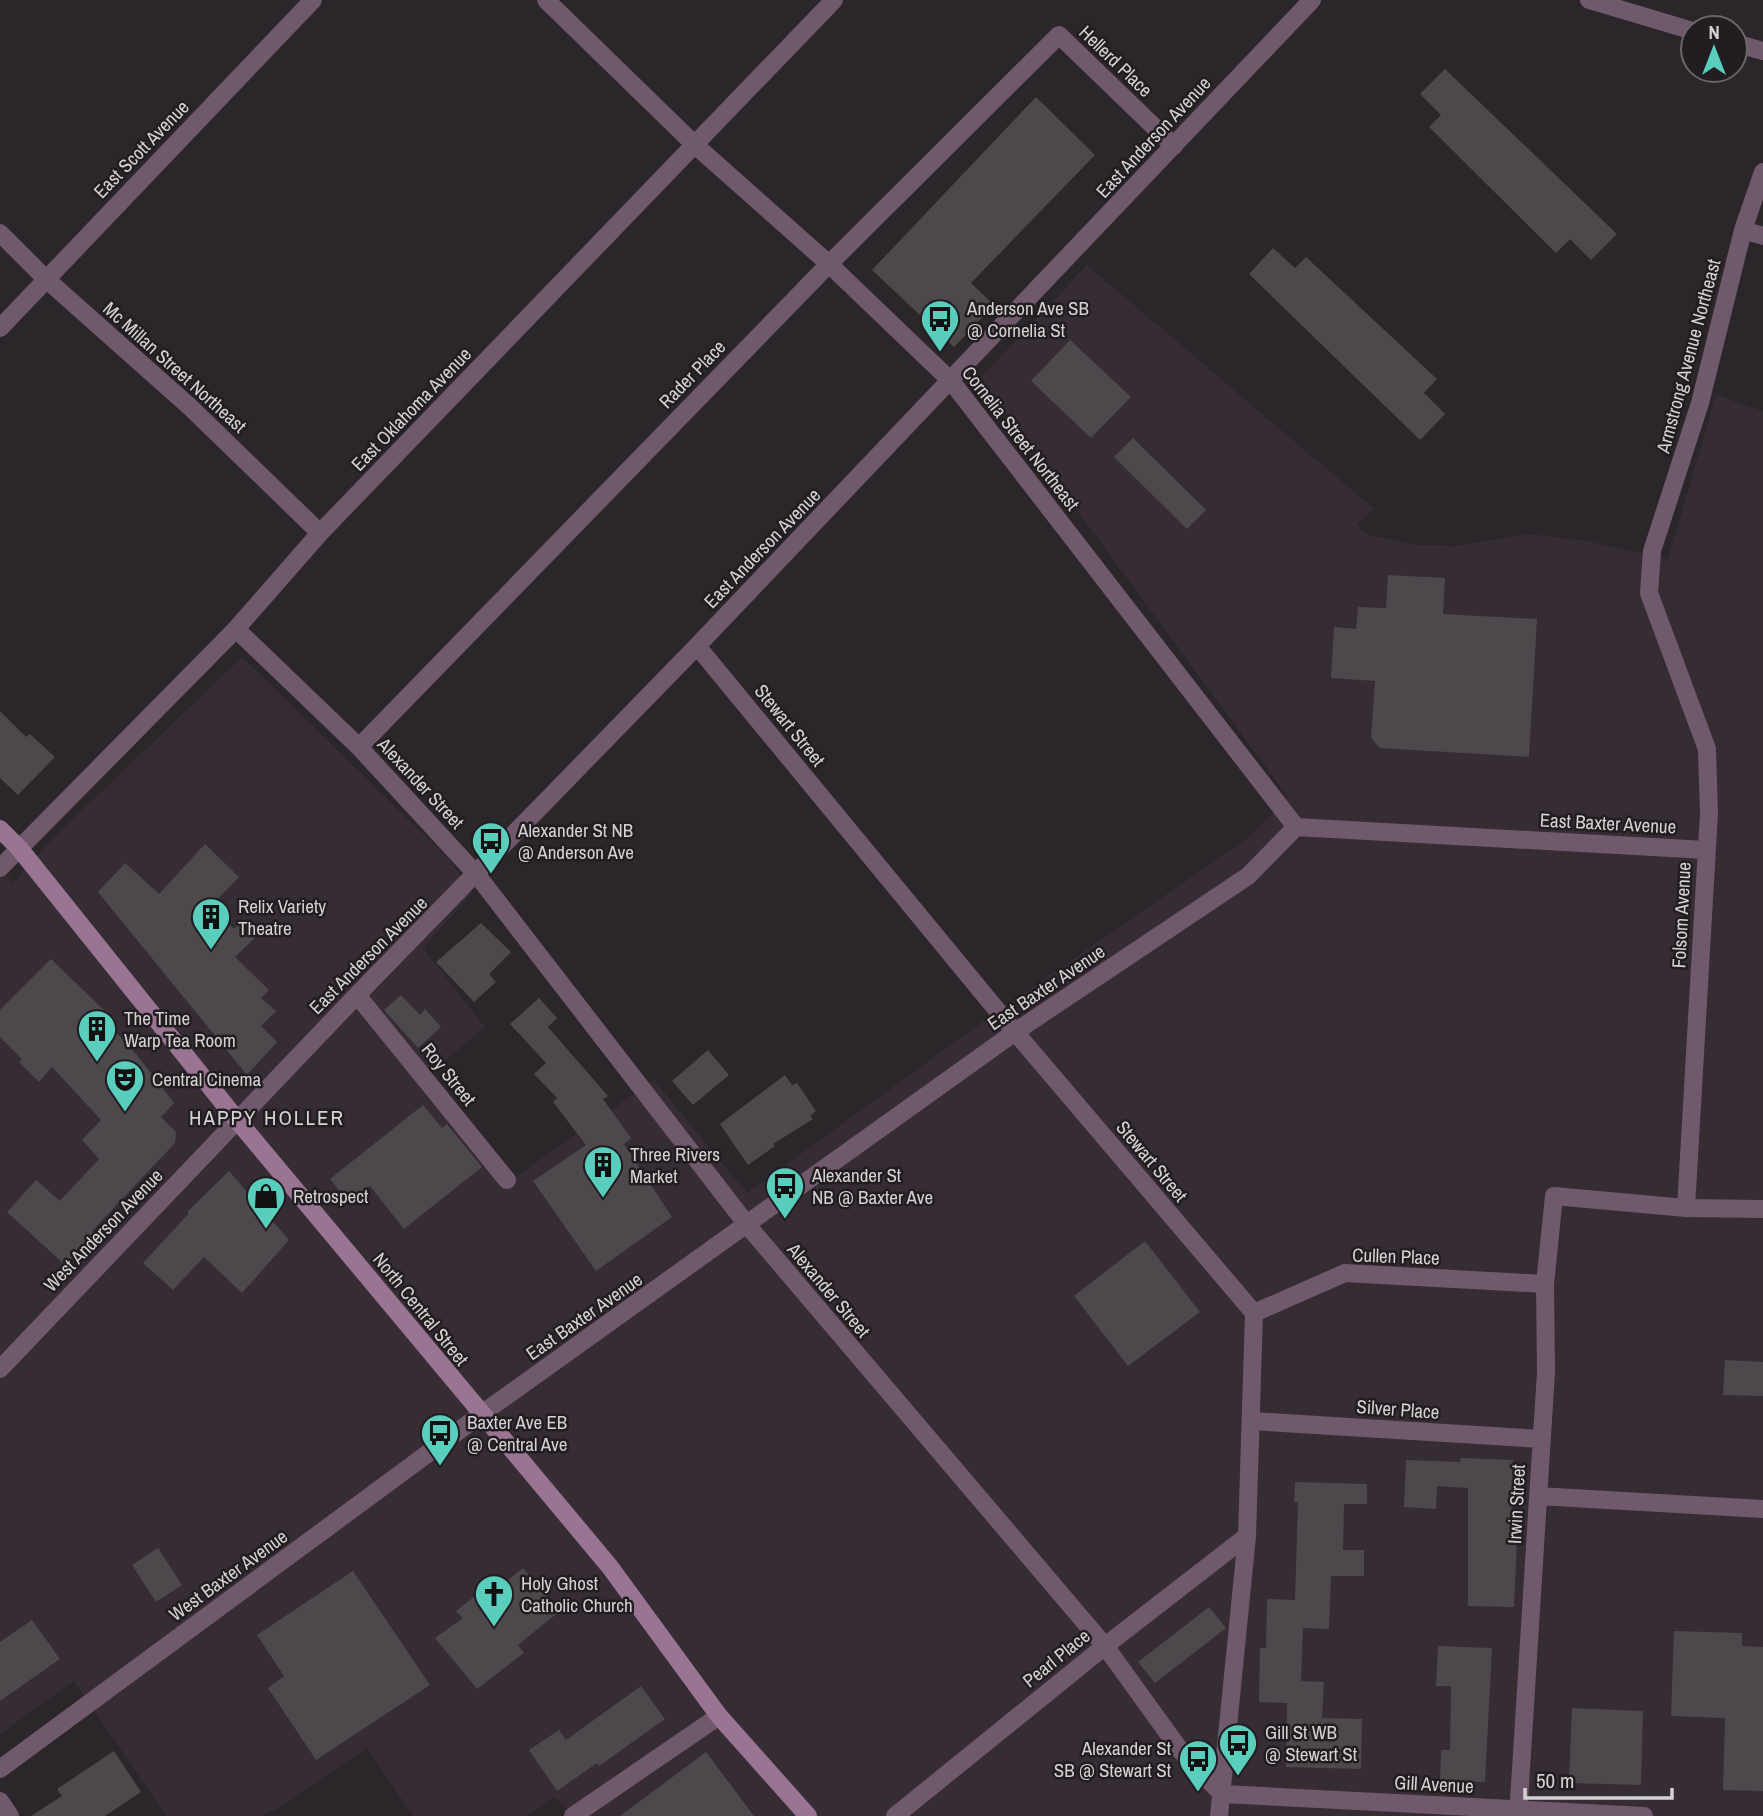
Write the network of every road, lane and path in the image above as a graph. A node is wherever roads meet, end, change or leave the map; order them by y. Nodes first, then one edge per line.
1 (313, 0) edge
2 (546, 0) edge
3 (834, 0) edge
4 (1312, 0) edge
5 (1588, 0) edge
6 (1679, 27) edge
7 (1059, 35) joint
8 (695, 145) junction
9 (1174, 146) junction
10 (1763, 172) edge
11 (1743, 230) junction
12 (0, 233) edge
13 (1763, 236) edge
14 (829, 264) junction
15 (46, 279) junction
16 (0, 328) edge
17 (951, 381) junction
18 (320, 533) junction
19 (1652, 551) joint
20 (236, 629) junction
21 (698, 646) junction
22 (359, 747) junction
23 (1296, 827) junction
24 (0, 829) edge
25 (19, 848) junction
26 (1706, 850) junction
27 (0, 868) edge
28 (477, 875) junction
29 (357, 995) junction
30 (1015, 1032) junction
31 (237, 1120) junction
32 (508, 1180) dead end
33 (1686, 1208) junction
34 (1763, 1209) edge
35 (748, 1227) junction
36 (1545, 1284) junction
37 (1254, 1313) junction
38 (0, 1369) edge
39 (481, 1415) junction
40 (1252, 1421) junction
41 (1541, 1439) junction
42 (1538, 1496) junction
43 (1763, 1509) edge
44 (1247, 1536) junction
45 (1104, 1646) junction
46 (719, 1716) junction
47 (0, 1769) edge
48 (1222, 1794) junction
49 (0, 1801) edge
50 (1518, 1813) edge
51 (10, 1816) edge
52 (573, 1816) edge
53 (808, 1816) edge
54 (895, 1816) edge
55 (1219, 1816) edge
56 (1644, 1816) edge

1 - 15 street, East Scott Avenue
2 - 8 street, Cornelia Street Northeast
3 - 8 street, East Oklahoma Avenue
4 - 9 street, East Anderson Avenue
5 - 6 street
7 - 9 street, Hellerd Place
7 - 14 street, Rader Place
8 - 14 street, Cornelia Street Northeast
8 - 18 street, East Oklahoma Avenue
9 - 17 street, East Anderson Avenue
10 - 11 street, Armstrong Avenue Northeast
11 - 13 street
11 - 19 street, Armstrong Avenue Northeast
12 - 15 street, Mc Millan Street Northeast
14 - 17 street, Cornelia Street Northeast
14 - 22 street, Rader Place
15 - 16 street, East Scott Avenue
15 - 18 street, Mc Millan Street Northeast
17 - 21 street, East Anderson Avenue
17 - 23 street, Cornelia Street Northeast
18 - 20 street, East Oklahoma Avenue
19 - 26 street, Folsom Avenue
20 - 22 street, Alexander Street
20 - 25 street, East Oklahoma Avenue
21 - 28 street, East Anderson Avenue
21 - 30 street, Stewart Street
22 - 28 street, Alexander Street
23 - 26 street, East Baxter Avenue
23 - 30 street, East Baxter Avenue
24 - 25 main road, North Central Street
25 - 27 street, East Oklahoma Avenue
25 - 31 main road, North Central Street
26 - 33 street, Folsom Avenue
28 - 29 street, East Anderson Avenue
28 - 35 street, Alexander Street
29 - 31 street, East Anderson Avenue
29 - 32 street, Roy Street
30 - 35 street, East Baxter Avenue
30 - 37 street, Stewart Street
31 - 38 street, West Anderson Avenue
31 - 39 main road, North Central Street
33 - 34 street
33 - 36 street, Irwin Street
35 - 39 street, East Baxter Avenue
35 - 45 street, Alexander Street
36 - 37 street, Cullen Place
36 - 41 street, Irwin Street
37 - 40 street
39 - 46 main road, North Central Street
39 - 47 street, West Baxter Avenue
40 - 41 street, Silver Place
40 - 44 street
41 - 42 street, Irwin Street
42 - 43 street
42 - 50 street, Irwin Street
44 - 45 street, Pearl Place
44 - 48 street
45 - 48 street, Alexander Street
45 - 54 street, Pearl Place
46 - 52 street
46 - 53 main road, North Central Street
48 - 50 street, Gill Avenue
48 - 55 street
49 - 51 street
50 - 56 street, Gill Avenue

